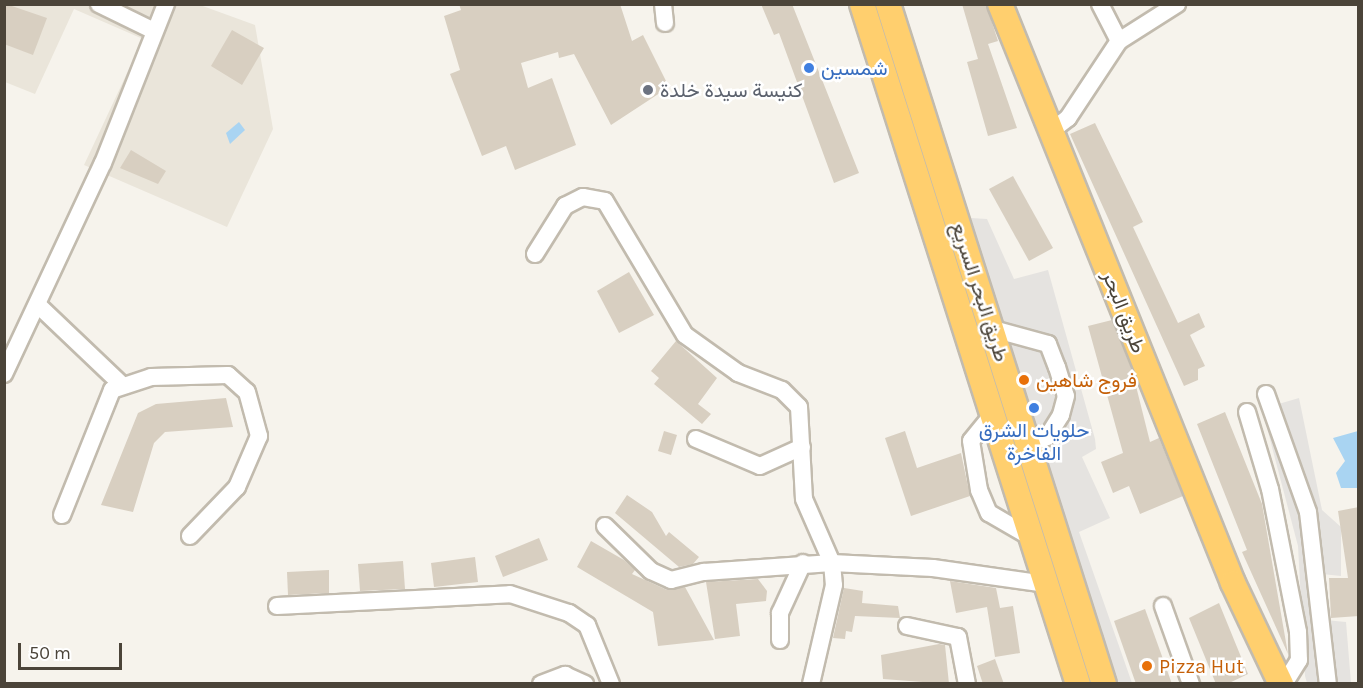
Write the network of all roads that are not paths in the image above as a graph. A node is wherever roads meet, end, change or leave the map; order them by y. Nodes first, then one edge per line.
1 (99, 4) edge
2 (165, 4) edge
3 (663, 4) edge
4 (862, 4) edge
5 (888, 4) edge
6 (1000, 4) edge
7 (1100, 4) edge
8 (1177, 4) edge
9 (665, 23) dead end
10 (154, 31) junction
11 (1119, 40) junction
12 (1050, 132) junction
13 (536, 254) dead end
14 (38, 304) junction
15 (993, 329) junction
16 (4, 374) edge
17 (122, 384) junction
18 (1266, 394) dead end
19 (1247, 412) dead end
20 (992, 415) junction
21 (696, 440) dead end
22 (1028, 445) junction
23 (802, 447) junction
24 (62, 515) dead end
25 (605, 526) dead end
26 (190, 536) dead end
27 (1030, 537) junction
28 (803, 563) junction
29 (832, 563) junction
30 (1045, 584) junction
31 (277, 606) dead end
32 (1163, 606) dead end
33 (907, 626) dead end
34 (780, 640) dead end
35 (541, 684) edge
36 (585, 684) edge
37 (611, 684) edge
38 (811, 684) edge
39 (967, 684) edge
40 (1078, 684) edge
41 (1104, 684) edge
42 (1191, 684) edge
43 (1282, 684) edge
44 (1328, 684) edge

1 - 10 street
2 - 10 street
3 - 9 street
4 - 20 highway, طريق البحر السريع
5 - 15 highway, طريق البحر السريع
6 - 12 highway, طريق البحر
7 - 11 street
8 - 11 street
10 - 14 street
11 - 12 street
12 - 43 highway, طريق البحر
13 - 23 street
14 - 16 street
14 - 17 street
15 - 22 highway, طريق البحر السريع
15 - 22 street
17 - 24 street
17 - 26 street
18 - 44 street
19 - 43 street
20 - 27 highway, طريق البحر السريع
20 - 27 street
21 - 23 street
22 - 41 highway, طريق البحر السريع
23 - 29 street
25 - 28 street
27 - 30 highway, طريق البحر السريع
28 - 29 street
28 - 34 street
29 - 30 street
29 - 38 street
30 - 40 highway, طريق البحر السريع
31 - 37 street
32 - 42 street
33 - 39 street
35 - 36 street

